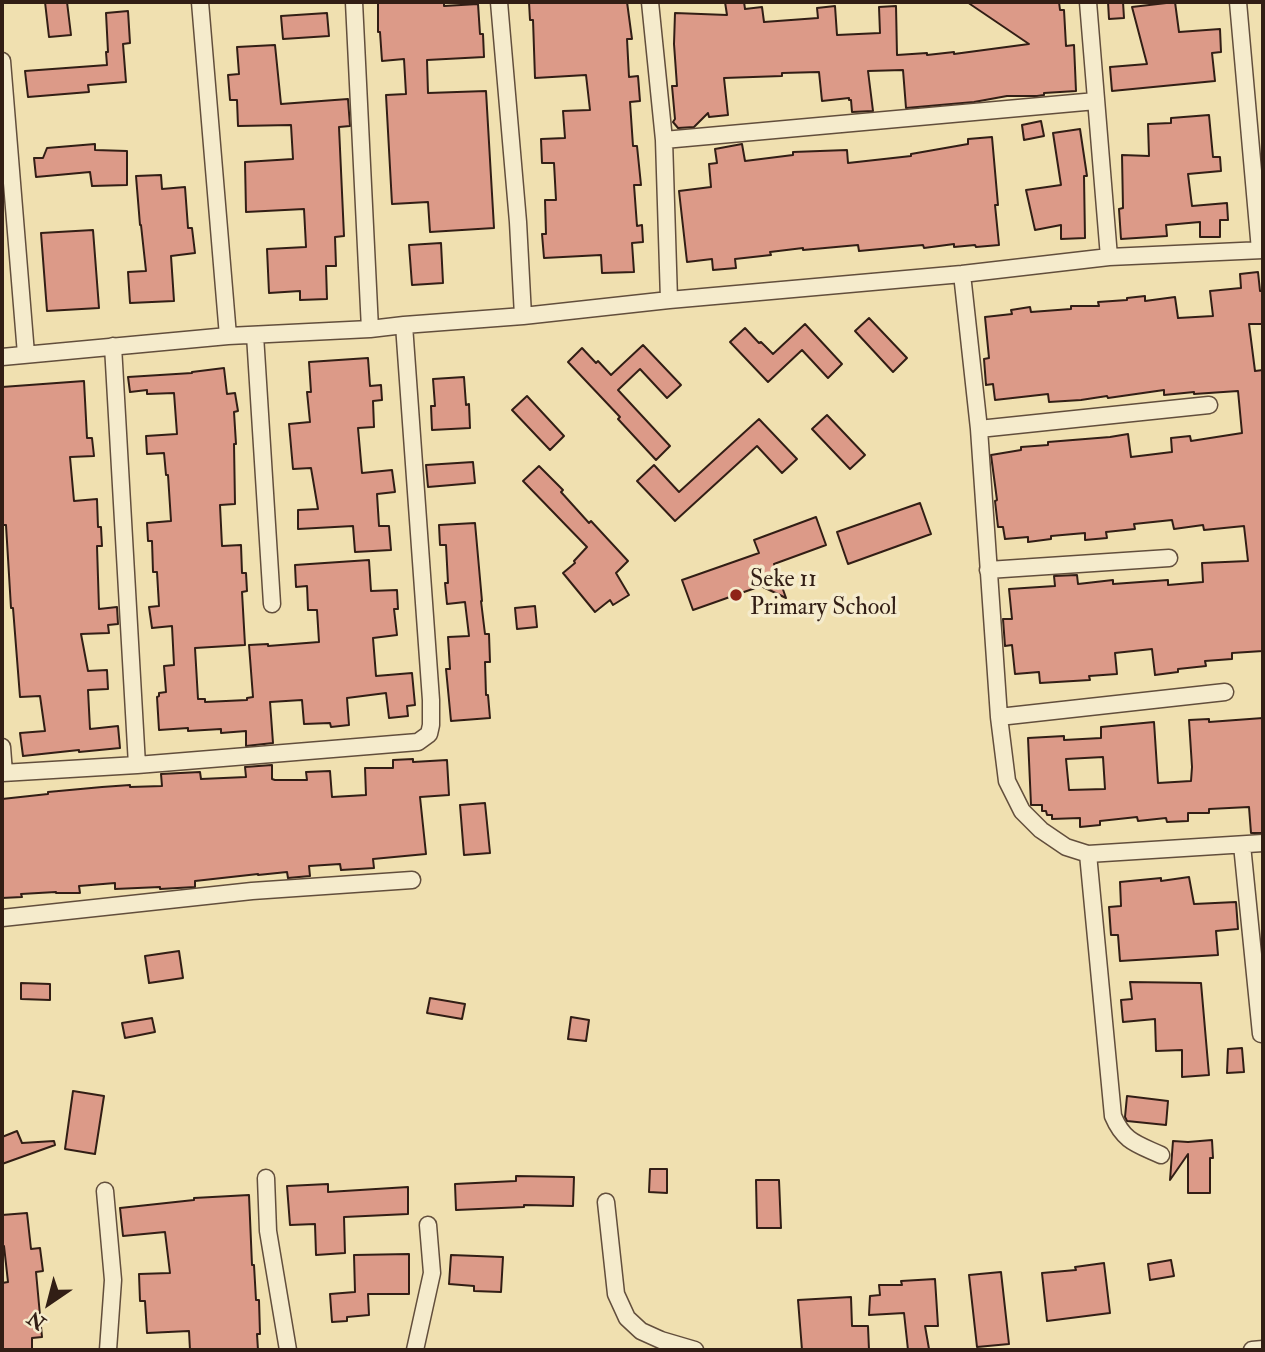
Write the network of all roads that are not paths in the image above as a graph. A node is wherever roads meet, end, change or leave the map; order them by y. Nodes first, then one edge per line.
1 (200, 2) edge
2 (354, 2) edge
3 (499, 2) edge
4 (650, 2) edge
5 (1088, 2) edge
6 (1238, 2) edge
7 (2, 61) edge
8 (1096, 101) junction
9 (664, 140) junction
10 (1262, 250) edge
11 (1109, 257) junction
12 (962, 274) junction
13 (669, 300) junction
14 (523, 316) junction
15 (404, 325) junction
16 (370, 329) junction
17 (255, 335) junction
18 (228, 336) junction
19 (113, 346) junction
20 (26, 354) junction
21 (2, 357) edge
22 (1209, 405) dead end
23 (979, 429) junction
24 (1169, 558) dead end
25 (988, 570) junction
26 (272, 604) dead end
27 (1225, 692) dead end
28 (999, 717) junction
29 (2, 747) edge
30 (137, 765) junction
31 (3, 773) edge
32 (1263, 843) edge
33 (1242, 845) junction
34 (1088, 854) junction
35 (412, 880) dead end
36 (2, 918) edge
37 (1261, 1034) dead end
38 (1161, 1155) dead end
39 (266, 1178) dead end
40 (105, 1191) dead end
41 (606, 1202) dead end
42 (428, 1225) dead end
43 (1263, 1349) edge
44 (108, 1350) edge
45 (288, 1350) edge
46 (415, 1350) edge
47 (695, 1350) edge
48 (1252, 1350) edge

1 - 18 street
2 - 16 street
3 - 14 street
4 - 9 street
5 - 8 street
6 - 10 street
7 - 20 street
8 - 9 street
8 - 11 street
9 - 13 street
10 - 11 street
11 - 12 street
12 - 13 street
12 - 23 street
13 - 14 street
14 - 15 street
15 - 16 street
15 - 30 street
16 - 17 street
17 - 18 street
17 - 26 street
18 - 19 street
19 - 20 street
19 - 30 street
20 - 21 street
22 - 23 street
23 - 25 street
24 - 25 street
25 - 28 street
27 - 28 street
28 - 34 street
29 - 31 street
30 - 31 street
32 - 33 street
33 - 34 street
33 - 37 street
34 - 38 street
35 - 36 street
39 - 45 street
40 - 44 street
41 - 47 street
42 - 46 street
43 - 48 street

